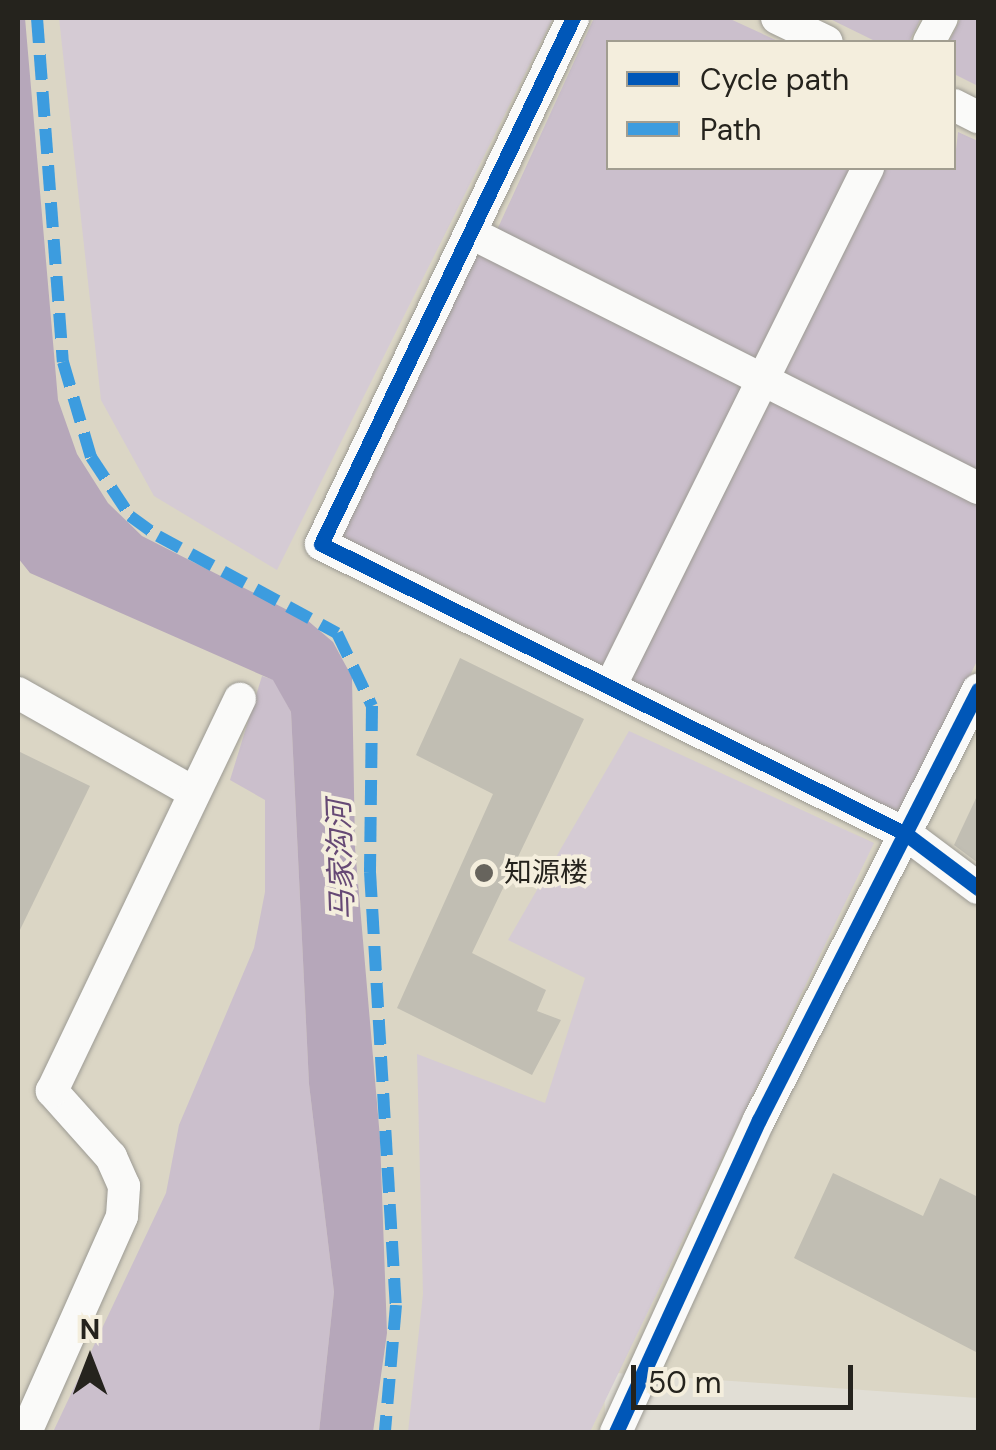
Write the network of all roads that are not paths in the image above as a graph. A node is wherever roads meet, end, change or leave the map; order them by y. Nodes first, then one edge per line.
1 (572, 18) edge
2 (777, 18) edge
3 (942, 18) edge
4 (824, 40) edge
5 (930, 40) edge
6 (867, 170) edge
7 (471, 233) junction
8 (762, 382) junction
9 (978, 488) edge
10 (610, 687) junction
11 (978, 690) edge
12 (18, 693) edge
13 (240, 699) dead end
14 (193, 792) junction
15 (906, 834) junction
16 (978, 888) edge
17 (26, 1432) edge
18 (616, 1432) edge

1 - 7 street
2 - 4 street
3 - 5 street
6 - 8 street
7 - 8 street
7 - 10 street
8 - 9 street
8 - 10 street
10 - 15 street
11 - 15 street
12 - 14 street
13 - 14 street
14 - 17 street
15 - 16 street
15 - 18 street

